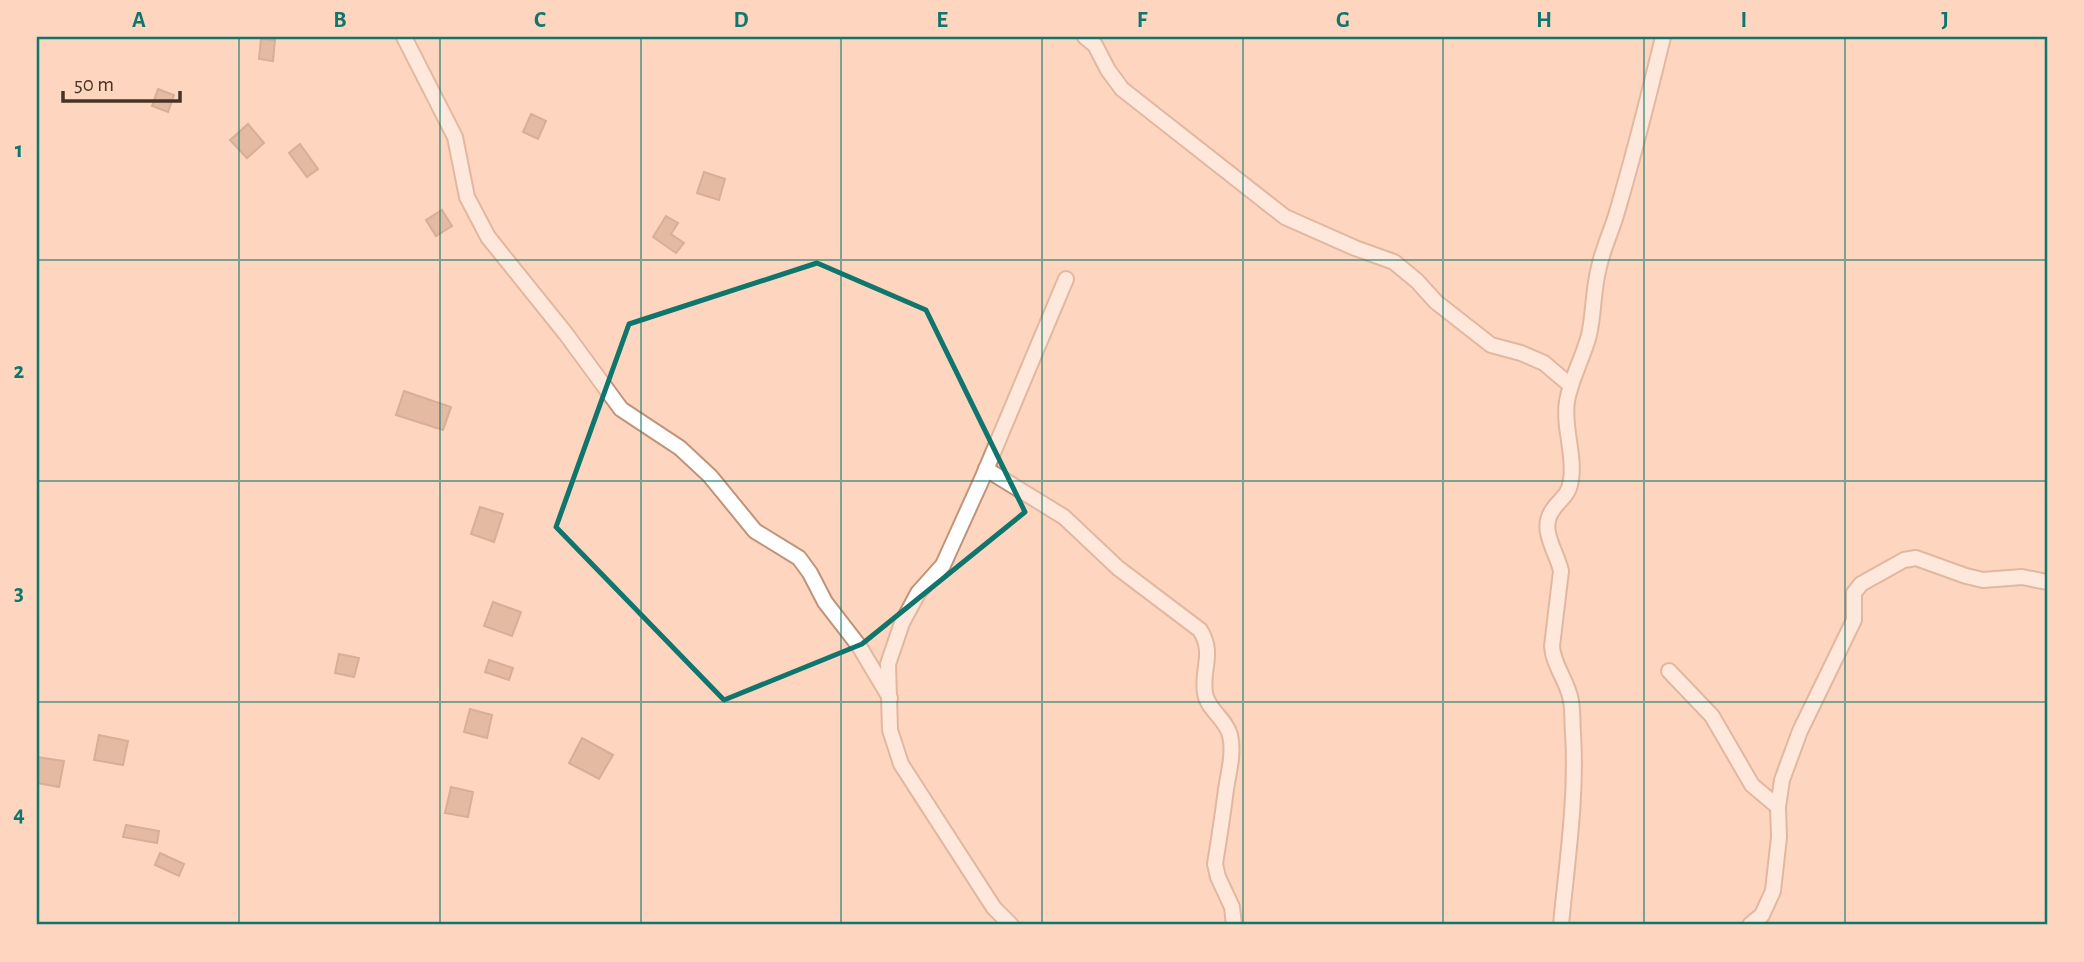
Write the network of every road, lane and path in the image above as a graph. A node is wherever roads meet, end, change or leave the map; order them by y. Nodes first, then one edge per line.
1 (404, 37) edge
2 (1085, 37) edge
3 (1663, 37) edge
4 (1066, 279) dead end
5 (1570, 386) junction
6 (986, 469) junction
7 (2047, 582) edge
8 (1669, 671) dead end
9 (890, 698) junction
10 (1778, 807) junction
11 (1011, 925) edge
12 (1234, 925) edge
13 (1561, 925) edge
14 (1749, 925) edge

1 - 9 street
2 - 5 street
3 - 5 street
4 - 6 street
5 - 13 street
6 - 9 street
6 - 12 street
7 - 10 street
8 - 10 street
9 - 11 street
10 - 14 street

